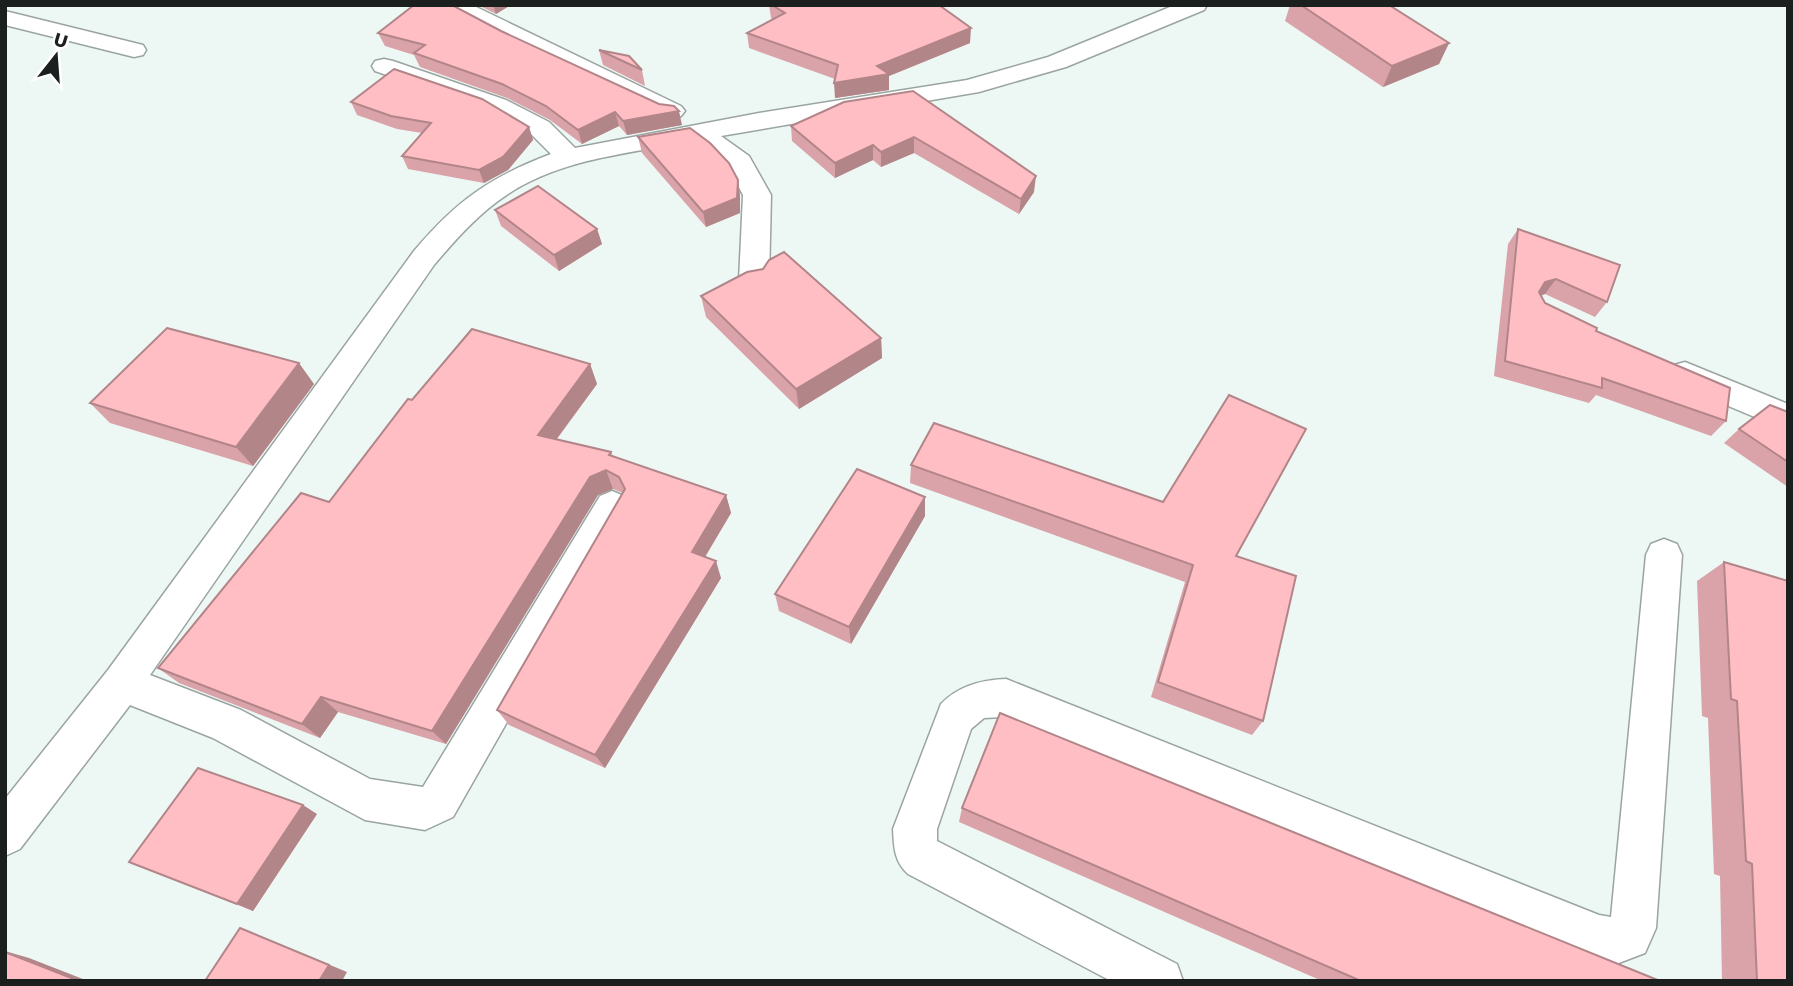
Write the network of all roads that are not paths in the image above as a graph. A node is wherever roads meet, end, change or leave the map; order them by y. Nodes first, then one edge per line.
1 (453, 5) edge
2 (1196, 5) edge
3 (5, 18) edge
4 (134, 50) dead end
5 (384, 66) dead end
6 (672, 111) edge
7 (699, 132) junction
8 (569, 157) junction
9 (754, 281) edge
10 (1654, 360) edge
11 (1788, 418) edge
12 (612, 506) edge
13 (1664, 555) dead end
14 (122, 683) junction
15 (5, 834) edge
16 (1160, 981) edge

1 - 6 street
2 - 7 street
3 - 4 street
5 - 8 street
7 - 8 street
7 - 9 street
8 - 14 street
10 - 11 street
12 - 14 street
13 - 16 street
14 - 15 street

